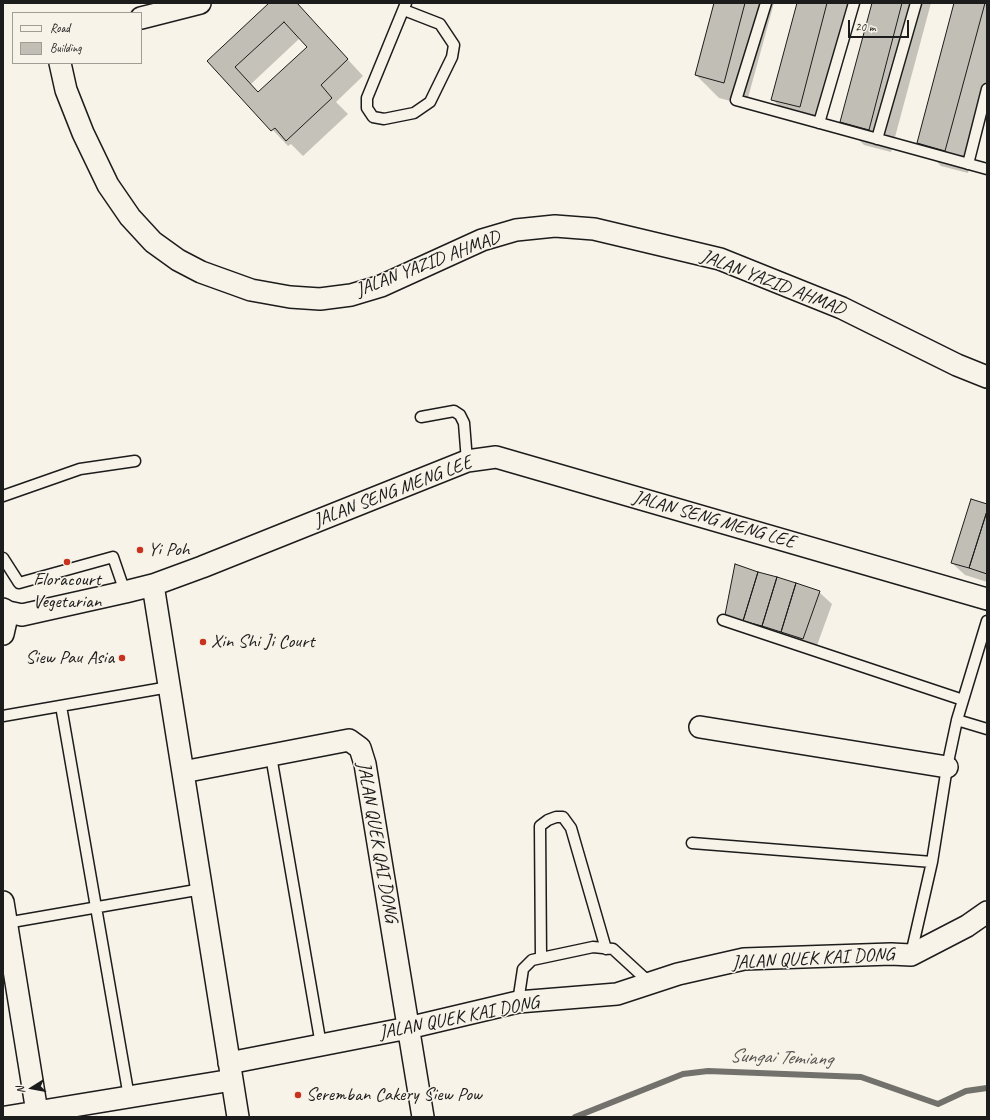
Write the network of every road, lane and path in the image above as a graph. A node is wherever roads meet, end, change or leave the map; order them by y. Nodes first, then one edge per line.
1 (200, 3) edge
2 (766, 3) edge
3 (854, 3) edge
4 (916, 3) edge
5 (405, 6) edge
6 (142, 18) edge
7 (60, 64) edge
8 (987, 89) edge
9 (819, 123) junction
10 (877, 139) junction
11 (968, 164) junction
12 (987, 169) edge
13 (987, 378) edge
14 (421, 417) dead end
15 (135, 461) dead end
16 (467, 462) junction
17 (3, 496) edge
18 (3, 558) edge
19 (153, 585) junction
20 (125, 592) junction
21 (987, 599) edge
22 (5, 611) edge
23 (723, 620) dead end
24 (987, 621) edge
25 (3, 634) edge
26 (169, 687) junction
27 (963, 700) junction
28 (61, 706) junction
29 (3, 716) edge
30 (957, 720) junction
31 (700, 727) dead end
32 (987, 729) edge
33 (271, 756) junction
34 (947, 767) junction
35 (183, 772) junction
36 (692, 842) dead end
37 (932, 862) junction
38 (202, 888) junction
39 (3, 902) edge
40 (96, 907) junction
41 (987, 912) edge
42 (6, 923) junction
43 (606, 948) junction
44 (911, 955) junction
45 (541, 958) junction
46 (650, 983) junction
47 (518, 1002) junction
48 (408, 1028) junction
49 (320, 1045) junction
50 (231, 1072) junction
51 (130, 1097) junction
52 (37, 1112) junction
53 (6, 1117) edge
54 (238, 1117) edge
55 (423, 1117) edge

1 - 6 street
2 - 9 lane
3 - 9 lane
4 - 10 lane
5 - 5 lane
7 - 13 street, JALAN YAZID AHMAD
8 - 11 lane
9 - 10 lane
10 - 11 lane
11 - 12 lane
14 - 16 lane
15 - 17 lane
16 - 19 street, JALAN SENG MENG LEE
16 - 21 street, JALAN SENG MENG LEE
18 - 20 lane
19 - 20 street, JALAN SENG MENG LEE
19 - 26 street
20 - 22 street, JALAN SENG MENG LEE
22 - 25 street, JALAN SENG MENG LEE
23 - 27 lane
24 - 27 lane
26 - 28 lane
26 - 35 street
27 - 30 lane
28 - 29 lane
28 - 40 lane
30 - 32 lane
30 - 34 lane
31 - 34 street
33 - 35 street, JALAN QUEK QAI DONG
33 - 48 street, JALAN QUEK QAI DONG
33 - 49 lane
34 - 37 lane
35 - 38 street
36 - 37 lane
37 - 44 lane
38 - 40 lane
38 - 50 street
39 - 42 street
40 - 42 lane
40 - 51 lane
41 - 44 street, JALAN QUEK KAI DONG
42 - 52 street
43 - 45 lane
43 - 45 lane
43 - 46 lane
44 - 46 street, JALAN QUEK KAI DONG
45 - 47 lane
46 - 47 street, JALAN QUEK KAI DONG
47 - 48 street, JALAN QUEK KAI DONG
48 - 49 street, JALAN QUEK KAI DONG
48 - 55 street, JALAN QUEK QAI DONG
49 - 50 street, JALAN QUEK KAI DONG
50 - 51 street, JALAN QUEK KAI DONG
50 - 54 street
51 - 52 street, JALAN QUEK KAI DONG
52 - 53 street, JALAN QUEK KAI DONG

